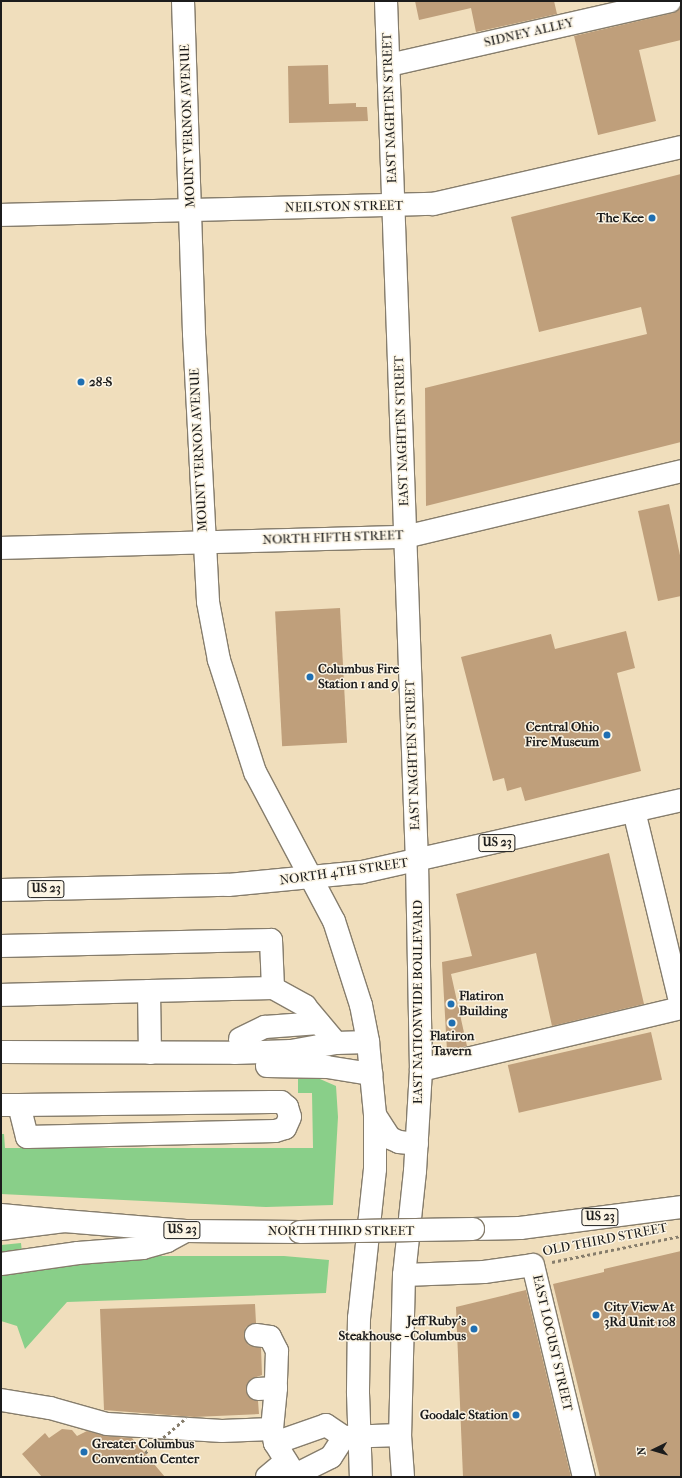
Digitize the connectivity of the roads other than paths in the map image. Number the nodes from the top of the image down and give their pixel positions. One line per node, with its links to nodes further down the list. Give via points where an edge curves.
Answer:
1 (183, 1): 7 (main road, MOUNT VERNON AVENUE)
2 (386, 1): 4 (main road, EAST NAGHTEN STREET)
3 (670, 1): 4 (main road, SIDNEY ALLEY)
4 (389, 65): 6 (main road, EAST NAGHTEN STREET)
5 (681, 147): 6 (main road, NEILSTON STREET, via 469,198 432,204)
6 (393, 206): 7 (main road, NEILSTON STREET); 10 (main road, EAST NAGHTEN STREET)
7 (191, 210): 8 (main road, NEILSTON STREET); 11 (main road, MOUNT VERNON AVENUE)
8 (1, 215)
9 (681, 471): 10 (main road, NORTH FIFTH STREET)
10 (405, 537): 11 (main road, NORTH FIFTH STREET); 15 (main road, EAST NAGHTEN STREET)
11 (203, 542): 12 (main road, NORTH FIFTH STREET); 16 (main road, MOUNT VERNON AVENUE, via 208,602 219,660 235,716 255,772)
12 (1, 548)
13 (681, 800): 14 (main road, NORTH 4TH STREET / US 23)
14 (634, 811): 15 (main road, NORTH 4TH STREET / US 23); 22 (main road)
15 (417, 862): 16 (main road, NORTH 4TH STREET / US 23); 28 (main road, EAST NATIONWIDE BOULEVARD)
16 (311, 878): 17 (main road, NORTH 4TH STREET / US 23, via 228,885); 24 (main road, via 334,921 351,970)
17 (1, 890)
18 (1, 946): 20 (main road, via 271,940)
19 (149, 991): 20 (main road); 21 (main road); 25 (main road)
20 (281, 993): 23 (main road, via 305,1006)
21 (1, 995)
22 (681, 1007): 28 (main road)
23 (328, 1033): 24 (main road); 26 (main road, via 291,1051); 26 (main road, via 270,1026)
24 (368, 1042): 29 (main road)
25 (150, 1045): 26 (main road); 27 (main road)
26 (242, 1046): 29 (main road, via 266,1066 327,1066)
27 (1, 1052)
28 (422, 1070): 32 (main road, EAST NATIONWIDE BOULEVARD)
29 (371, 1074): 31 (main road)
30 (10, 1105): 30 (main road, via 281,1102 287,1107 290,1117 285,1128 275,1131 27,1137)
31 (375, 1115): 32 (main road, via 390,1138); 44 (main road, via 375,1169)
32 (417, 1144): 39 (main road, EAST NATIONWIDE BOULEVARD)
33 (681, 1207): 37 (main road, NORTH THIRD STREET / US 23, bridge, via 520,1228 300,1232)
34 (1, 1215): 35 (main road)
35 (64, 1221): 36 (main road, NORTH THIRD STREET / US 23); 37 (main road, NORTH THIRD STREET / US 23)
36 (1, 1229)
37 (186, 1231): 38 (main road, via 167,1241 144,1248)
38 (1, 1264)
39 (404, 1276): 42 (main road, EAST NATIONWIDE BOULEVARD); 49 (main road, EAST LOCUST STREET, via 484,1272 534,1265)
40 (256, 1335): 43 (main road, via 270,1337 277,1351 267,1388)
41 (1, 1400): 43 (main road, via 50,1408 107,1424)
42 (400, 1435): 44 (main road); 48 (main road, EAST NATIONWIDE BOULEVARD)
43 (274, 1436): 44 (main road, via 326,1425); 45 (main road)
44 (351, 1437): 45 (main road, via 330,1457); 47 (main road)
45 (292, 1471): 46 (main road)
46 (267, 1477)
47 (361, 1477)
48 (403, 1477)
49 (584, 1477)

